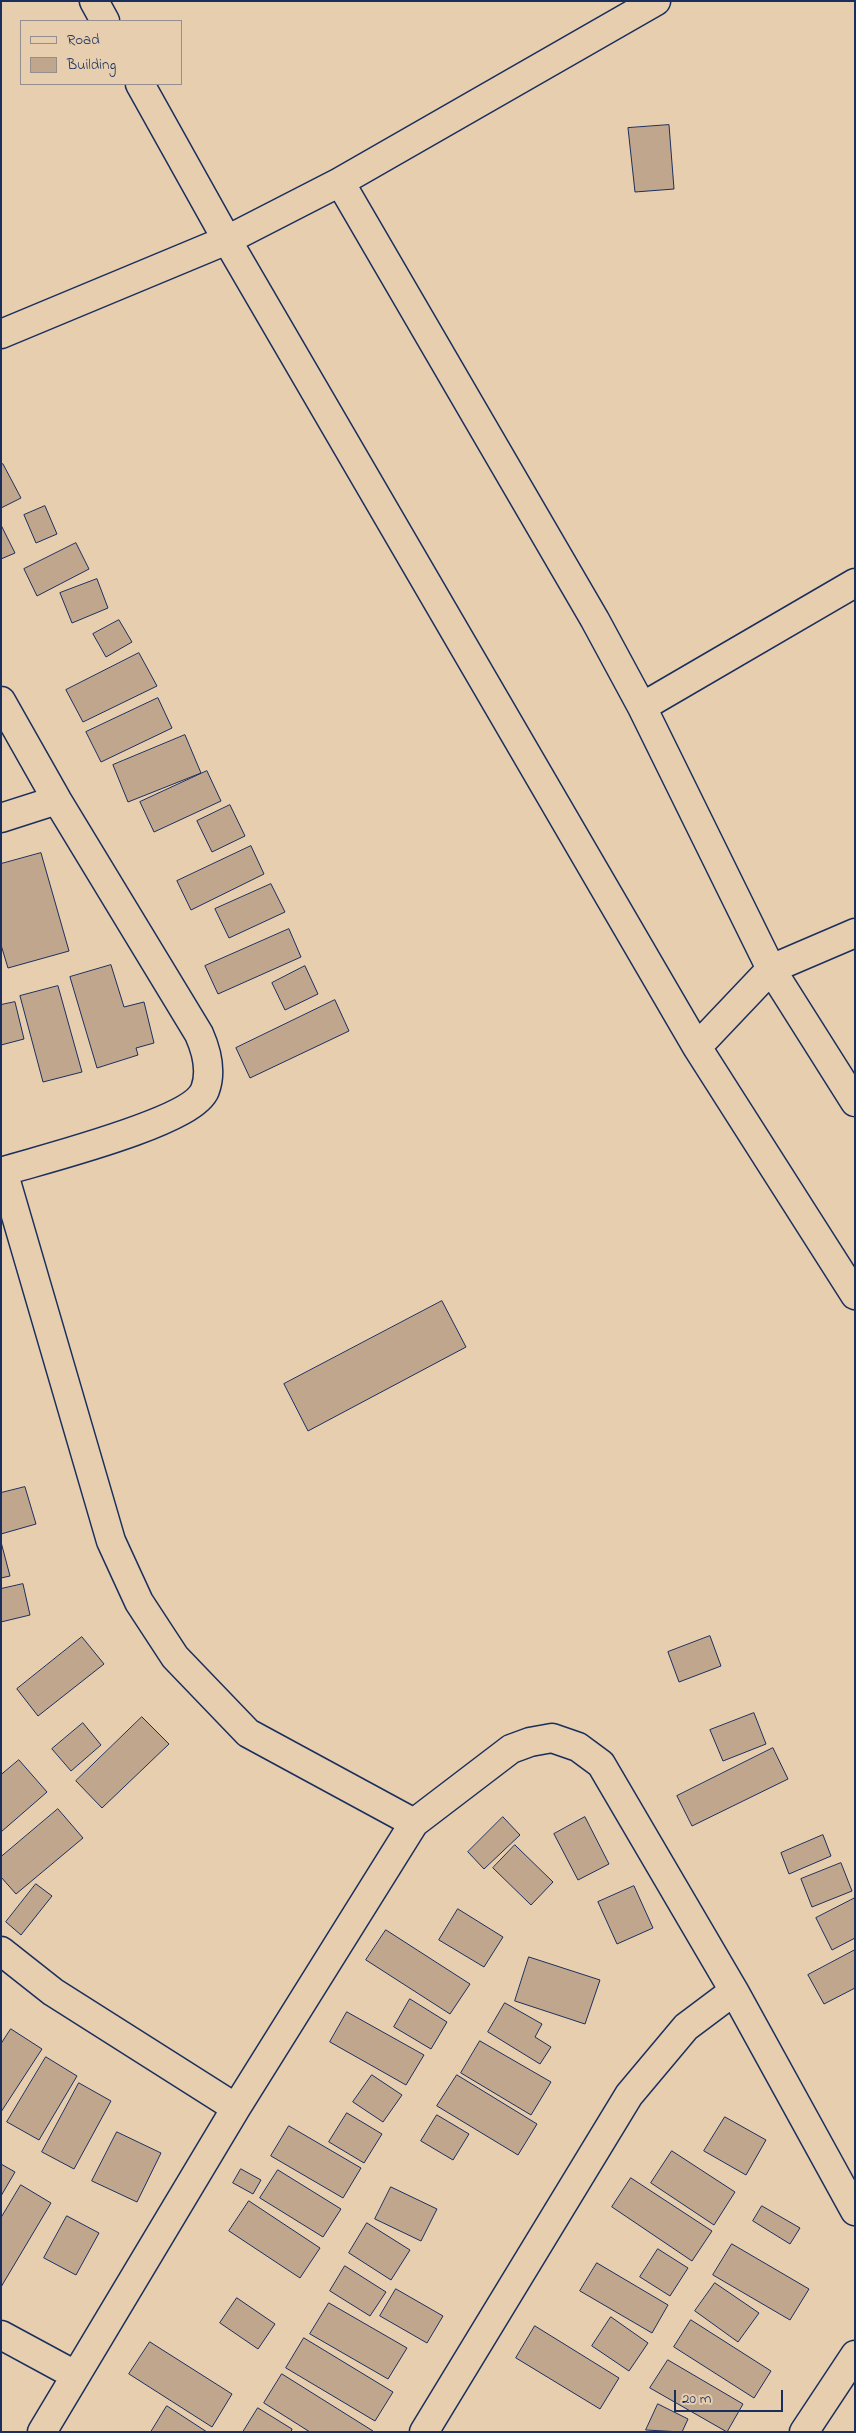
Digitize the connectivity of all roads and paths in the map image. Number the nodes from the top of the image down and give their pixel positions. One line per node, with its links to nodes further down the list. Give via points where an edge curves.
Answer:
1 (94, 1): 3 (street)
2 (656, 1): 5 (street)
3 (104, 20)
4 (141, 85): 6 (street)
5 (340, 182): 6 (street); 10 (street, via 595,620)
6 (227, 240): 7 (street); 15 (street)
7 (1, 334)
8 (855, 583): 10 (street)
9 (1, 701): 11 (street)
10 (642, 707): 14 (street)
11 (57, 800): 12 (street); 17 (street, via 199,1034 209,1069 204,1091 188,1108 157,1124)
12 (1, 818)
13 (855, 933): 14 (street)
14 (771, 969): 15 (street); 16 (street)
15 (697, 1047): 18 (street)
16 (855, 1102)
17 (2, 1172): 19 (street, via 111,1541 139,1602 175,1657 248,1733)
18 (855, 1295)
19 (414, 1823): 21 (street, via 511,1749 552,1738 578,1747 601,1764); 22 (street)
20 (1, 1951): 22 (street, via 53,1992)
21 (734, 1992): 23 (street); 28 (street, via 686,2028 629,2095)
22 (236, 2108): 26 (street)
23 (855, 2211)
24 (1, 2335): 26 (street)
25 (855, 2355): 29 (street)
26 (75, 2375): 27 (street)
27 (42, 2432)
28 (424, 2432)
29 (804, 2432)

